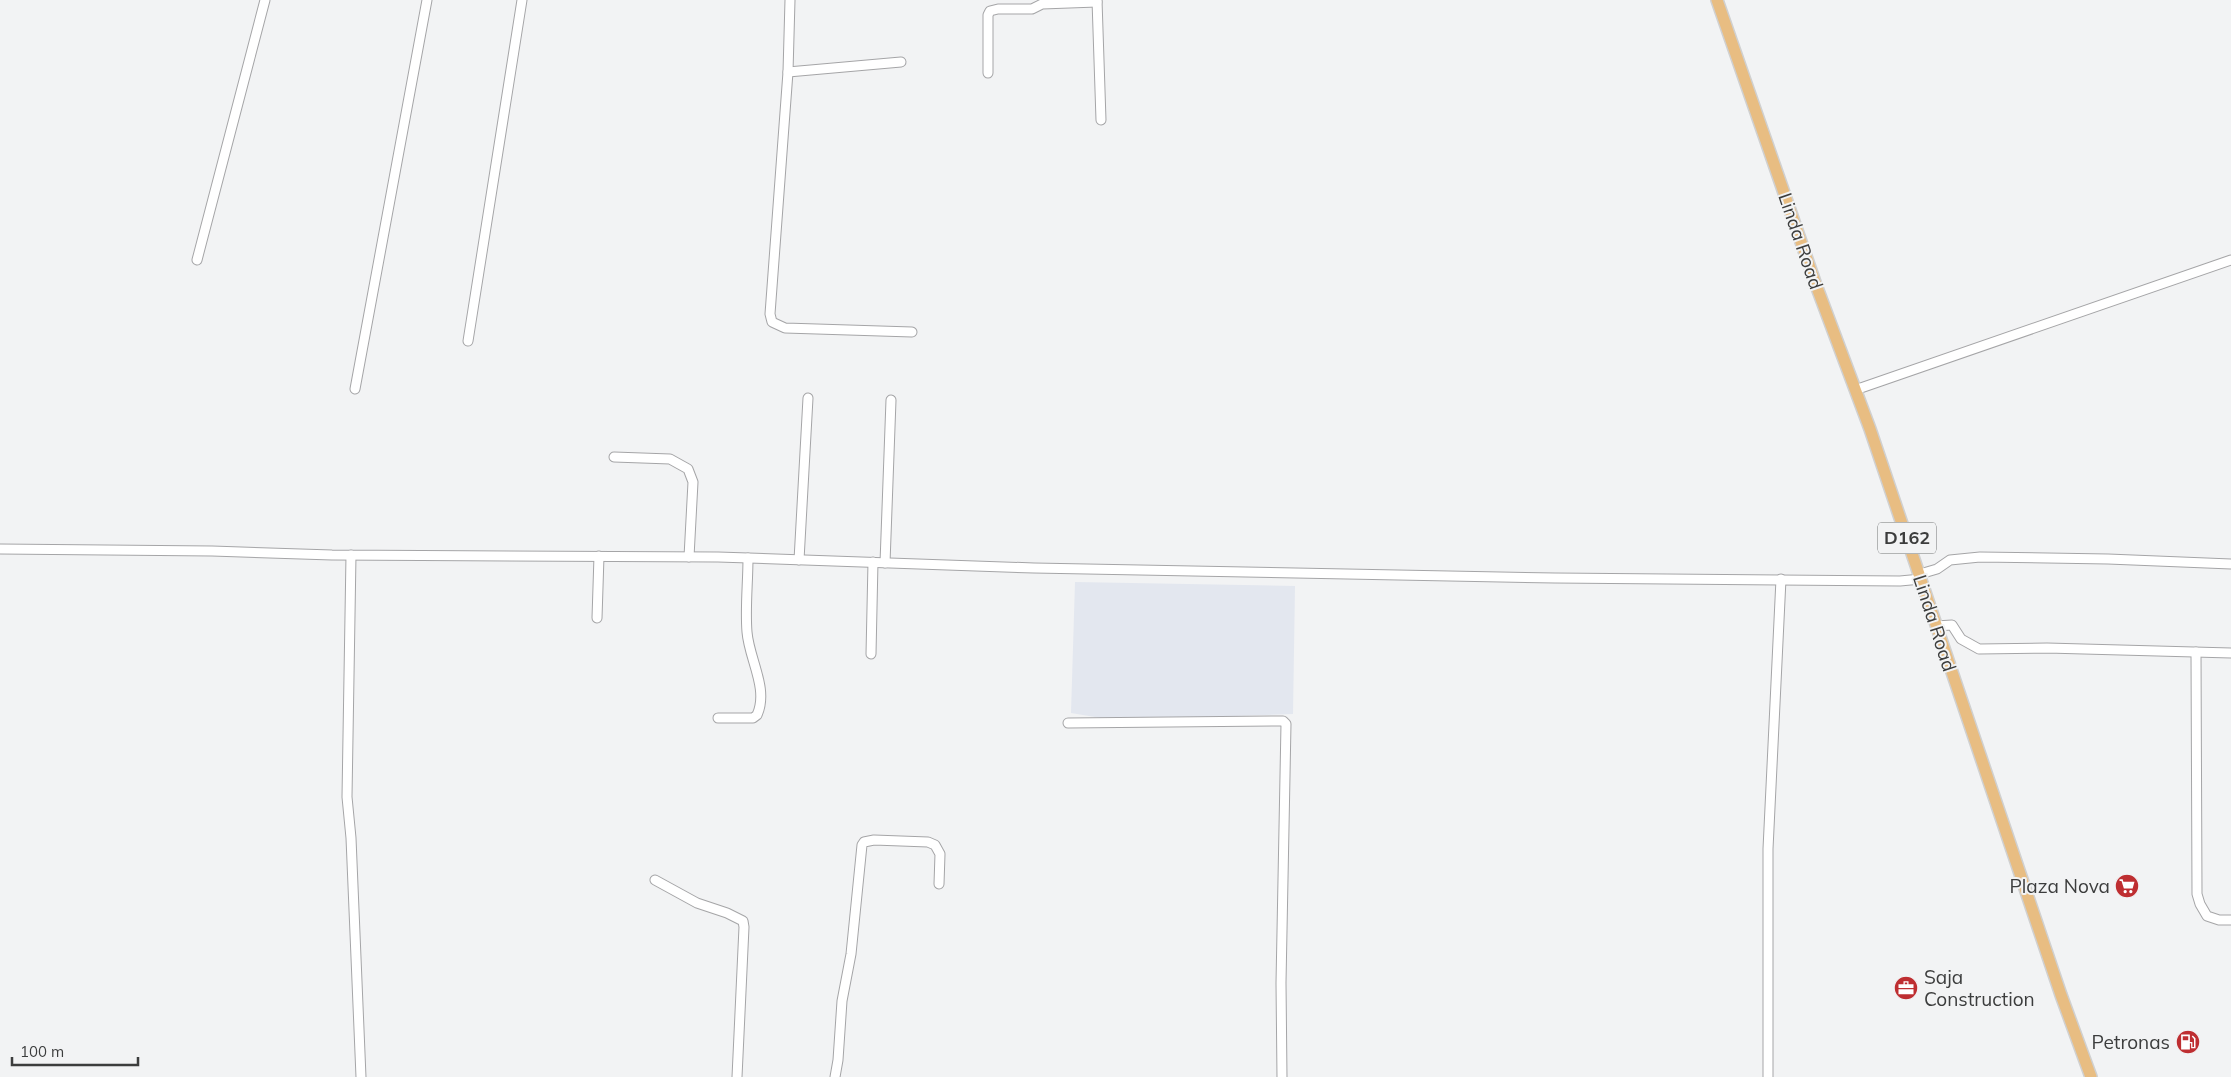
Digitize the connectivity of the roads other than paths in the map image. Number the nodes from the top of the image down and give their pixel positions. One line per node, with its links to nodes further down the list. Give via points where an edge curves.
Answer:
1 (265, 0): 11 (street)
2 (427, 0): 15 (street)
3 (522, 0): 14 (street)
4 (790, 0): 8 (street)
5 (1717, 0): 16 (main road, Linda Road / D162)
6 (1097, 1): 9 (street, via 990,11); 10 (street)
7 (901, 62): 8 (street)
8 (788, 72): 13 (street, via 770,314 772,322 785,328)
9 (988, 73)
10 (1101, 120)
11 (197, 260)
12 (2231, 260): 16 (street)
13 (912, 332)
14 (468, 341)
15 (355, 389)
16 (1855, 390): 29 (main road, Linda Road / D162)
17 (808, 398): 25 (street)
18 (891, 400): 27 (street)
19 (614, 457): 23 (street, via 670,459 688,469 693,482)
20 (0, 548): 21 (street)
21 (351, 555): 22 (street); 41 (street, via 347,797)
22 (599, 556): 23 (street); 31 (street)
23 (688, 557): 24 (street)
24 (748, 558): 25 (street); 36 (street, via 747,634 756,664 761,703 753,718)
25 (799, 560): 26 (street)
26 (873, 562): 27 (street); 35 (street)
27 (886, 562): 30 (street, via 1507,577)
28 (2231, 564): 29 (street, via 1980,557 1950,560)
29 (1920, 576): 30 (street, via 1900,581); 32 (main road, Linda Road / D162)
30 (1781, 579): 45 (street, via 1768,849)
31 (597, 618)
32 (1936, 626): 33 (street, via 1952,625 1961,639 1979,649); 46 (main road, Linda Road / D162)
33 (2196, 652): 34 (street); 40 (street, via 2197,894 2207,916)
34 (2231, 653)
35 (871, 654)
36 (718, 718)
37 (1068, 723): 44 (street, via 1283,721 1286,724)
38 (655, 880): 42 (street, via 697,903 743,921)
39 (939, 884): 43 (street, via 940,854 935,845 874,840 862,845 852,954 842,1001)
40 (2231, 920)
41 (361, 1077)
42 (737, 1077)
43 (835, 1077)
44 (1282, 1077)
45 (1768, 1077)
46 (2091, 1077)

